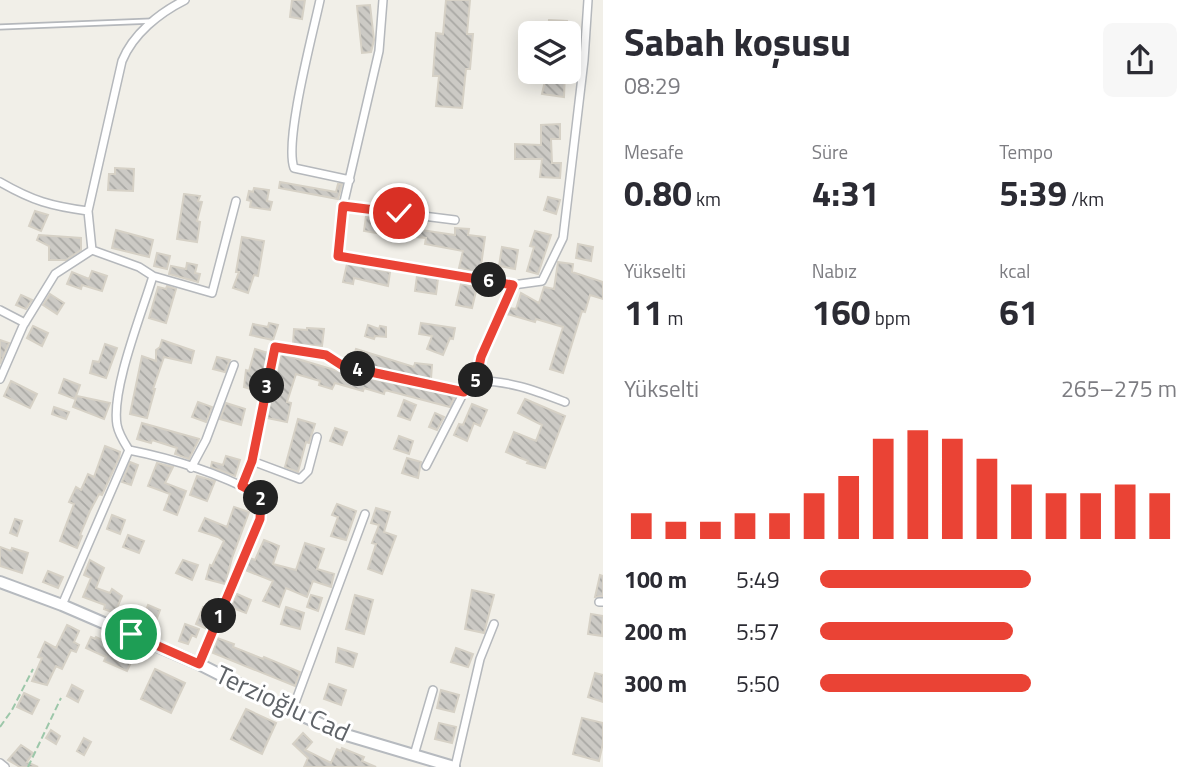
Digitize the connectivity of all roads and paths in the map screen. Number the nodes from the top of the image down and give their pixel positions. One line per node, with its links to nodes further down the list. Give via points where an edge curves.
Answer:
1 (185, 0): 5 (street)
2 (320, 0): 7 (street, via 295,122 292,161 294,168)
3 (383, 0): 7 (street, via 379,51)
4 (588, 0): 15 (street, via 563,238 542,281)
5 (154, 21): 6 (lane); 11 (street, via 130,42 122,61)
6 (0, 27)
7 (349, 180): 10 (street)
8 (0, 182): 11 (street, via 52,206)
9 (236, 201): 14 (street, via 212,293)
10 (343, 206): 12 (street); 15 (street, via 338,256)
11 (88, 211): 13 (street)
12 (455, 220)
13 (92, 250): 14 (street); 17 (street, via 55,274)
14 (153, 276): 24 (street, via 118,389 117,423)
15 (513, 285): 20 (street, via 481,357)
16 (0, 310): 17 (street)
17 (25, 323): 19 (street)
18 (234, 365): 27 (street)
19 (0, 379)
20 (476, 381): 21 (street); 22 (street, via 497,380)
21 (464, 392): 25 (street, via 343,366 326,355 275,347); 26 (street)
22 (565, 402)
23 (317, 437): 25 (street, via 308,471 300,479)
24 (129, 450): 27 (street); 31 (street)
25 (252, 461): 28 (street)
26 (426, 466)
27 (191, 468): 28 (street)
28 (242, 486): 33 (street, via 261,496 260,519)
29 (365, 514): 37 (street)
30 (0, 582): 31 (street, Terzioğlu Cad)
31 (62, 604): 33 (street, Terzioğlu Cad)
32 (494, 624): 43 (street)
33 (199, 664): 37 (street, Terzioğlu Cad)
34 (33, 669): 38 (path)
35 (433, 690): 39 (street)
36 (61, 698): 42 (path)
37 (292, 711): 39 (street, Terzioğlu Cad, via 343,734)
38 (0, 727)
39 (414, 755): 43 (street, Terzioğlu Cad)
40 (0, 763): 41 (street)
41 (5, 767)
42 (28, 767)
43 (454, 767)

